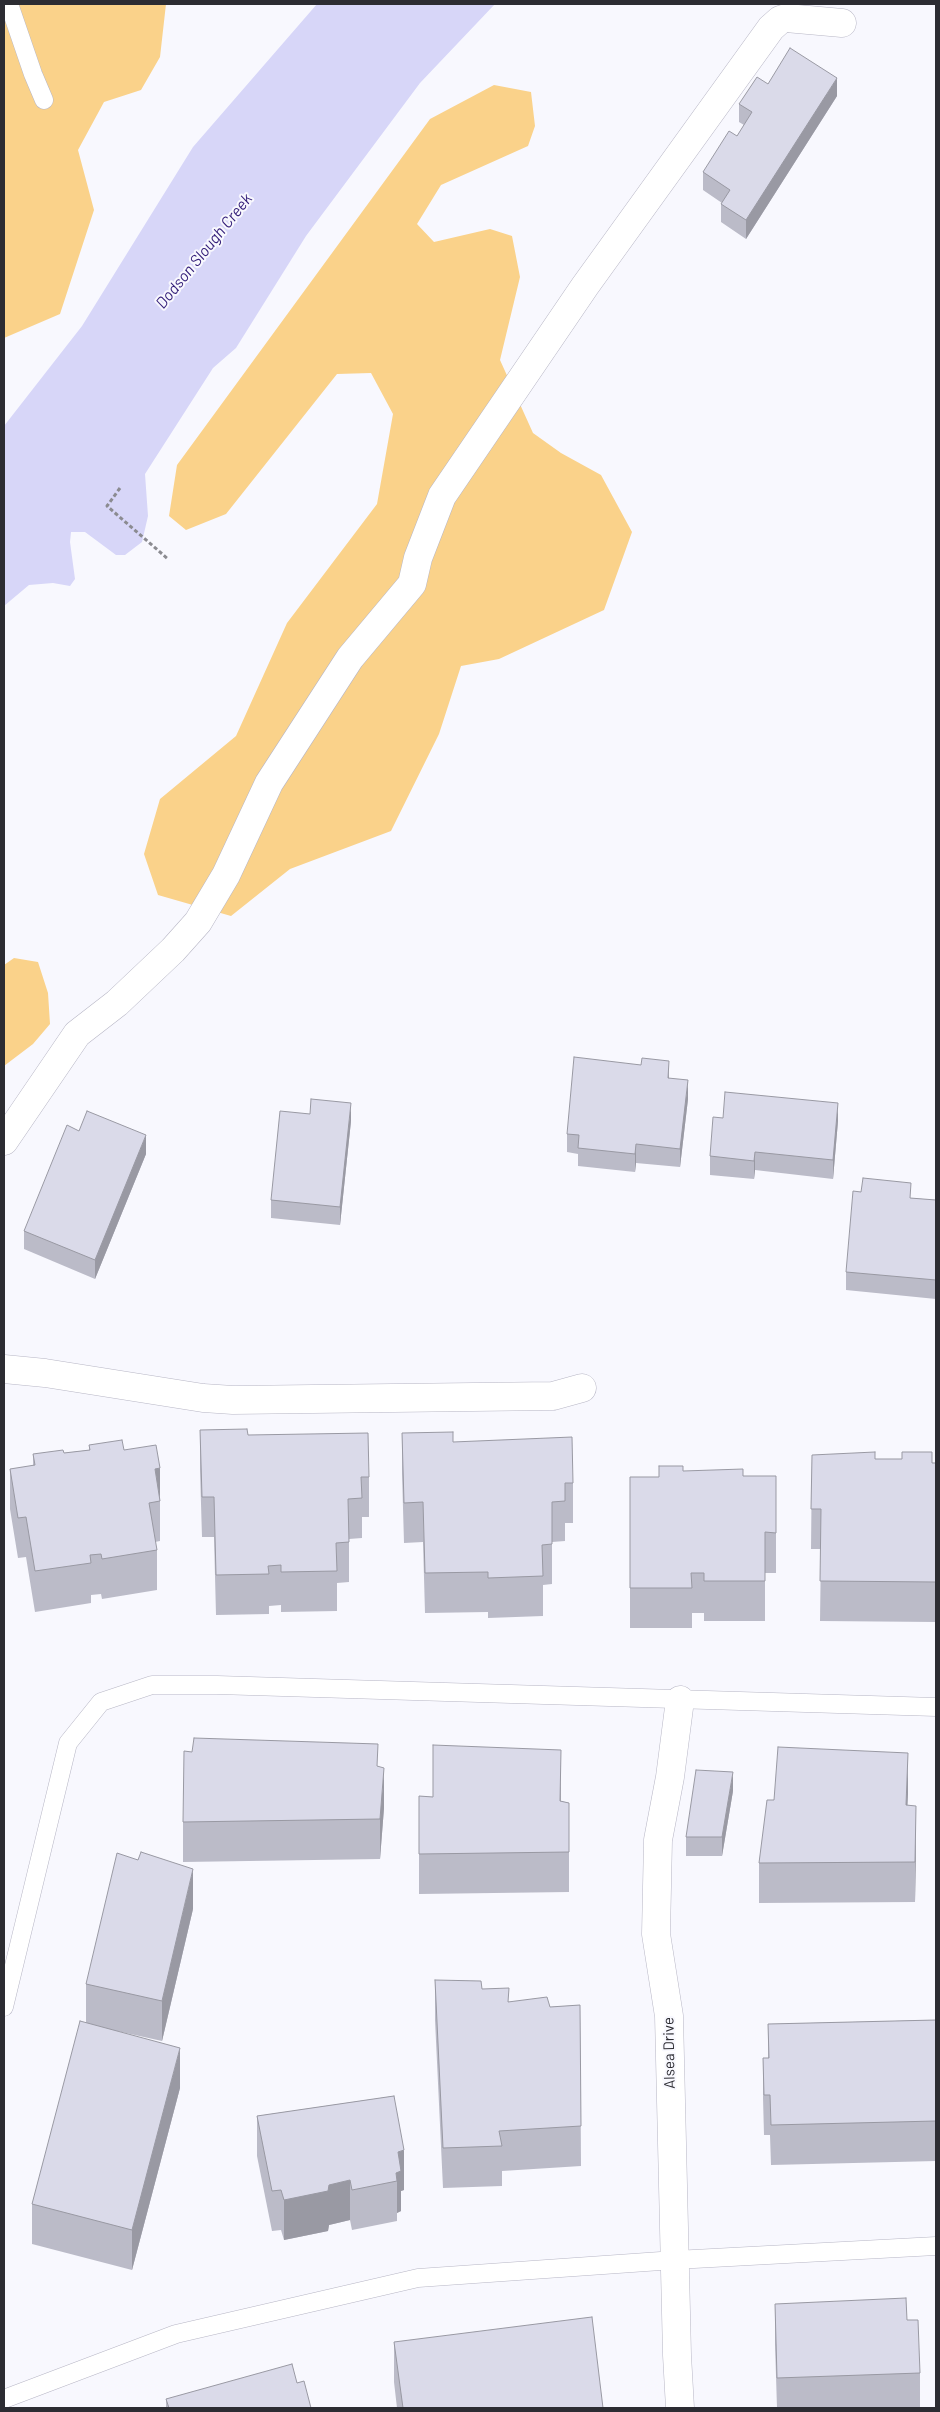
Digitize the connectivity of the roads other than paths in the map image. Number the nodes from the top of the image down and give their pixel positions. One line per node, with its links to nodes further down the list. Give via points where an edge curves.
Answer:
1 (9, 4): 3 (lane)
2 (842, 23): 4 (street, via 786,18 771,28 585,286 442,496 418,558 412,584 350,658 306,724 269,783 226,875 198,922 117,1003 77,1034)
3 (44, 100)
4 (4, 1141)
5 (4, 1369): 6 (street, via 233,1400 553,1396)
6 (582, 1388)
7 (680, 1700): 8 (lane); 9 (lane, via 152,1685 101,1702 68,1743); 11 (street, Alsea Drive, via 658,1840 656,1934 669,2016)
8 (936, 1707)
9 (4, 2007)
10 (936, 2246): 11 (lane)
11 (675, 2260): 12 (lane, via 418,2278 176,2334); 13 (street, Alsea Drive)
12 (4, 2399)
13 (680, 2408)

